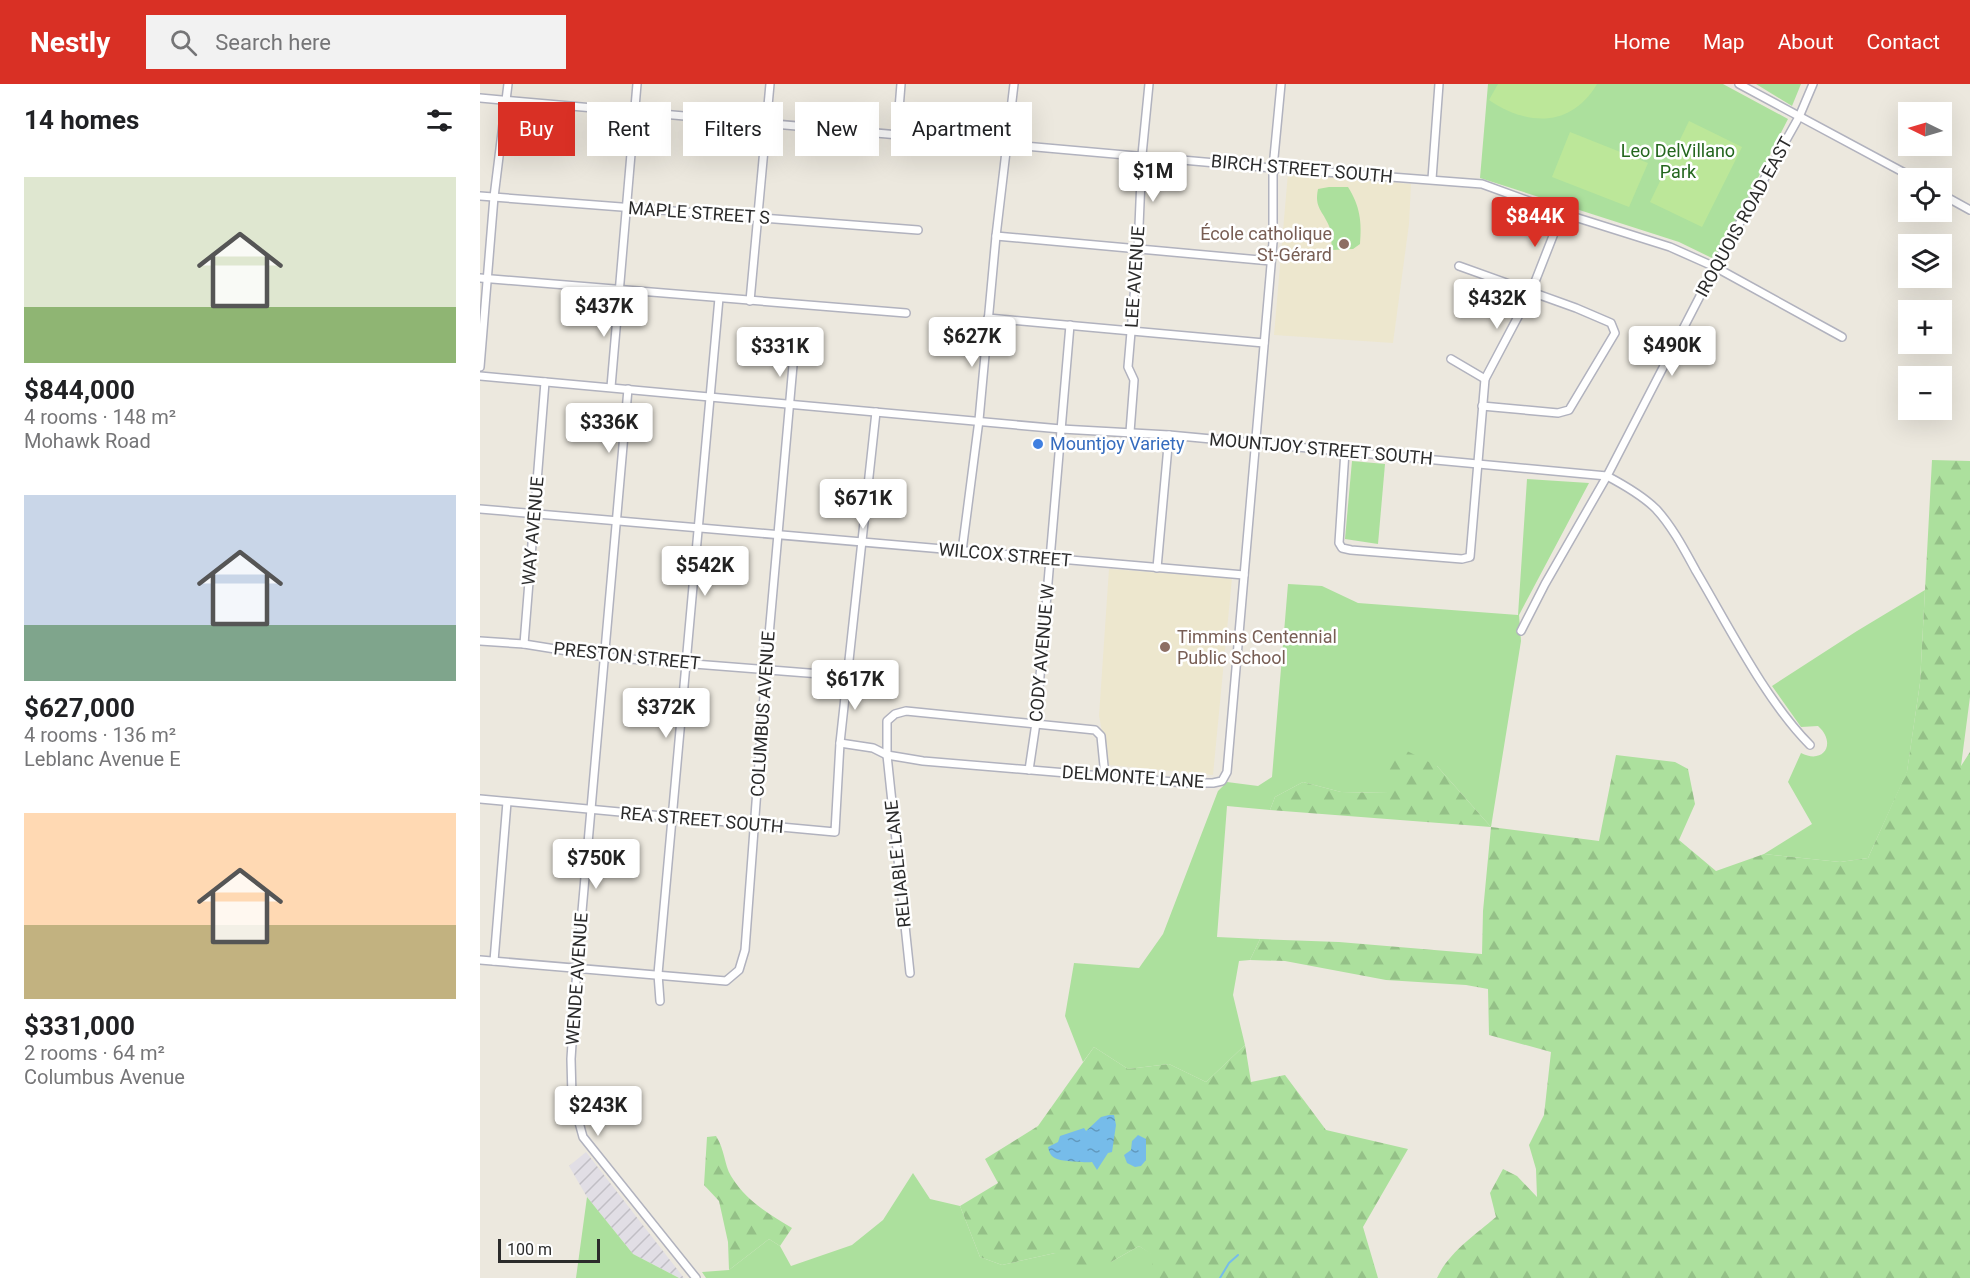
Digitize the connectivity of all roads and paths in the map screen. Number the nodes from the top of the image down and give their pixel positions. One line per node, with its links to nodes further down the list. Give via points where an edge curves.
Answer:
1 (508, 84): 12 (street)
2 (638, 84): 13 (street)
3 (771, 84): 14 (street)
4 (901, 84): 15 (street)
5 (1014, 84): 16 (street)
6 (1149, 84): 22 (street, LEE AVENUE)
7 (1281, 84): 26 (street)
8 (1439, 84): 28 (street)
9 (1739, 84): 18 (street)
10 (1813, 84): 18 (street, IROQUOIS ROAD EAST)
11 (480, 98): 12 (street, BIRCH STREET SOUTH)
12 (506, 100): 17 (street, BIRCH STREET SOUTH); 30 (street)
13 (636, 102)
14 (770, 102)
15 (900, 102)
16 (1012, 102)
17 (587, 108)
18 (1799, 117): 27 (street); 41 (street, IROQUOIS ROAD EAST)
19 (783, 124): 20 (street, BIRCH STREET SOUTH)
20 (891, 133)
21 (1032, 146): 22 (street, BIRCH STREET SOUTH)
22 (1142, 155): 26 (street, BIRCH STREET SOUTH); 38 (street, LEE AVENUE)
23 (631, 156): 32 (street)
24 (765, 156): 35 (street)
25 (1005, 156): 37 (street)
26 (1273, 168): 28 (street, BIRCH STREET SOUTH); 39 (street)
27 (1898, 170)
28 (1432, 179): 34 (street, BIRCH STREET SOUTH, via 1482,184)
29 (480, 196): 30 (street, MAPLE STREET S)
30 (494, 197): 32 (street, MAPLE STREET S); 42 (street)
31 (1952, 200): 33 (street)
32 (627, 208): 35 (street, MAPLE STREET S); 43 (street)
33 (1970, 210)
34 (1562, 213): 41 (street, BIRCH STREET SOUTH, via 1670,247); 44 (street)
35 (758, 218): 36 (street, MAPLE STREET S); 46 (street)
36 (918, 230)
37 (996, 236): 38 (street); 48 (street)
38 (1138, 250): 39 (street); 50 (street, LEE AVENUE)
39 (1272, 261): 52 (street)
40 (1459, 266): 44 (street)
41 (1716, 267): 51 (street, BIRCH STREET SOUTH); 72 (street, IROQUOIS ROAD EAST)
42 (484, 278): 43 (street); 55 (street)
43 (620, 290): 45 (street); 59 (street)
44 (1531, 292): 57 (street); 63 (street, via 1611,323 1614,333 1569,410 1558,413)
45 (718, 298): 46 (street); 61 (street)
46 (750, 300): 47 (street)
47 (906, 314)
48 (988, 318): 49 (street); 65 (street)
49 (1070, 325): 50 (street); 66 (street, CODY AVENUE W)
50 (1131, 331): 52 (street); 67 (street, LEE AVENUE, via 1128,367 1134,380)
51 (1842, 337)
52 (1264, 343): 69 (street)
53 (795, 354): 62 (street, COLUMBUS AVENUE)
54 (1451, 359): 57 (street)
55 (480, 368)
56 (480, 376): 58 (street, MOUNTJOY STREET SOUTH)
57 (1485, 379): 63 (street)
58 (545, 382): 59 (street, MOUNTJOY STREET SOUTH); 74 (street, WAY AVENUE)
59 (611, 387): 60 (street, MOUNTJOY STREET SOUTH)
60 (628, 389): 61 (street, MOUNTJOY STREET SOUTH); 75 (street, WENDE AVENUE)
61 (710, 396): 62 (street, MOUNTJOY STREET SOUTH); 76 (street)
62 (790, 403): 64 (street, MOUNTJOY STREET SOUTH); 77 (street, COLUMBUS AVENUE)
63 (1482, 406): 71 (street)
64 (876, 412): 65 (street, MOUNTJOY STREET SOUTH); 78 (street)
65 (980, 420): 66 (street, MOUNTJOY STREET SOUTH); 79 (street)
66 (1061, 429): 67 (street, MOUNTJOY STREET SOUTH); 80 (street, CODY AVENUE W)
67 (1130, 432): 68 (street, MOUNTJOY STREET SOUTH)
68 (1169, 435): 69 (street, MOUNTJOY STREET SOUTH); 81 (street)
69 (1255, 443): 70 (street, MOUNTJOY STREET SOUTH); 82 (street)
70 (1345, 451): 71 (street, MOUNTJOY STREET SOUTH); 71 (street, via 1339,543 1351,550 1470,557)
71 (1477, 463): 72 (street, MOUNTJOY STREET SOUTH)
72 (1607, 476): 83 (street, IROQUOIS ROAD EAST); 92 (street, MOUNTJOY STREET SOUTH, via 1657,510 1768,691)
73 (480, 509): 74 (street, WILCOX STREET)
74 (535, 514): 75 (street, WILCOX STREET); 85 (street, WAY AVENUE)
75 (615, 521): 76 (street, WILCOX STREET); 86 (street, WENDE AVENUE)
76 (699, 528): 77 (street, WILCOX STREET); 87 (street)
77 (778, 535): 78 (street, WILCOX STREET); 88 (street, COLUMBUS AVENUE)
78 (863, 542): 79 (street, WILCOX STREET); 89 (street)
79 (962, 551): 80 (street, WILCOX STREET)
80 (1051, 558): 81 (street, WILCOX STREET); 90 (street, CODY AVENUE W)
81 (1157, 568): 82 (street, WILCOX STREET)
82 (1244, 575): 95 (street, DELMONTE LANE, via 1227,772 1222,781 1185,783)
83 (1521, 631)
84 (480, 641): 85 (street, PRESTON STREET)
85 (524, 644): 86 (street, PRESTON STREET)
86 (605, 657): 87 (street, PRESTON STREET); 98 (street, WENDE AVENUE)
87 (686, 663): 88 (street, PRESTON STREET); 99 (street)
88 (766, 669): 89 (street, PRESTON STREET); 100 (street, COLUMBUS AVENUE)
89 (846, 675): 91 (street)
90 (1036, 723): 93 (street, RELIABLE LANE, via 906,711 887,721); 94 (street, CODY AVENUE W); 95 (street, via 1095,730 1101,736)
91 (840, 743): 93 (street, DELMONTE LANE, via 873,748); 100 (street, REA STREET SOUTH, via 835,832)
92 (1810, 745)
93 (887, 755): 94 (street, DELMONTE LANE); 105 (street, RELIABLE LANE)
94 (1029, 770): 95 (street, DELMONTE LANE)
95 (1105, 776)
96 (480, 799): 97 (street, REA STREET SOUTH)
97 (507, 801): 98 (street, REA STREET SOUTH); 102 (street)
98 (590, 810): 99 (street, REA STREET SOUTH); 103 (street, WENDE AVENUE)
99 (671, 818): 100 (street, REA STREET SOUTH); 104 (street)
100 (754, 824): 104 (street, COLUMBUS AVENUE, via 745,950 739,970 726,981)
101 (480, 960): 102 (street, COLUMBUS AVENUE)
102 (494, 961): 103 (street, COLUMBUS AVENUE)
103 (577, 968): 104 (street, COLUMBUS AVENUE); 107 (street, WENDE AVENUE, via 572,1097 583,1137)
104 (658, 974): 106 (street)
105 (910, 974)
106 (660, 1002)
107 (696, 1278)

